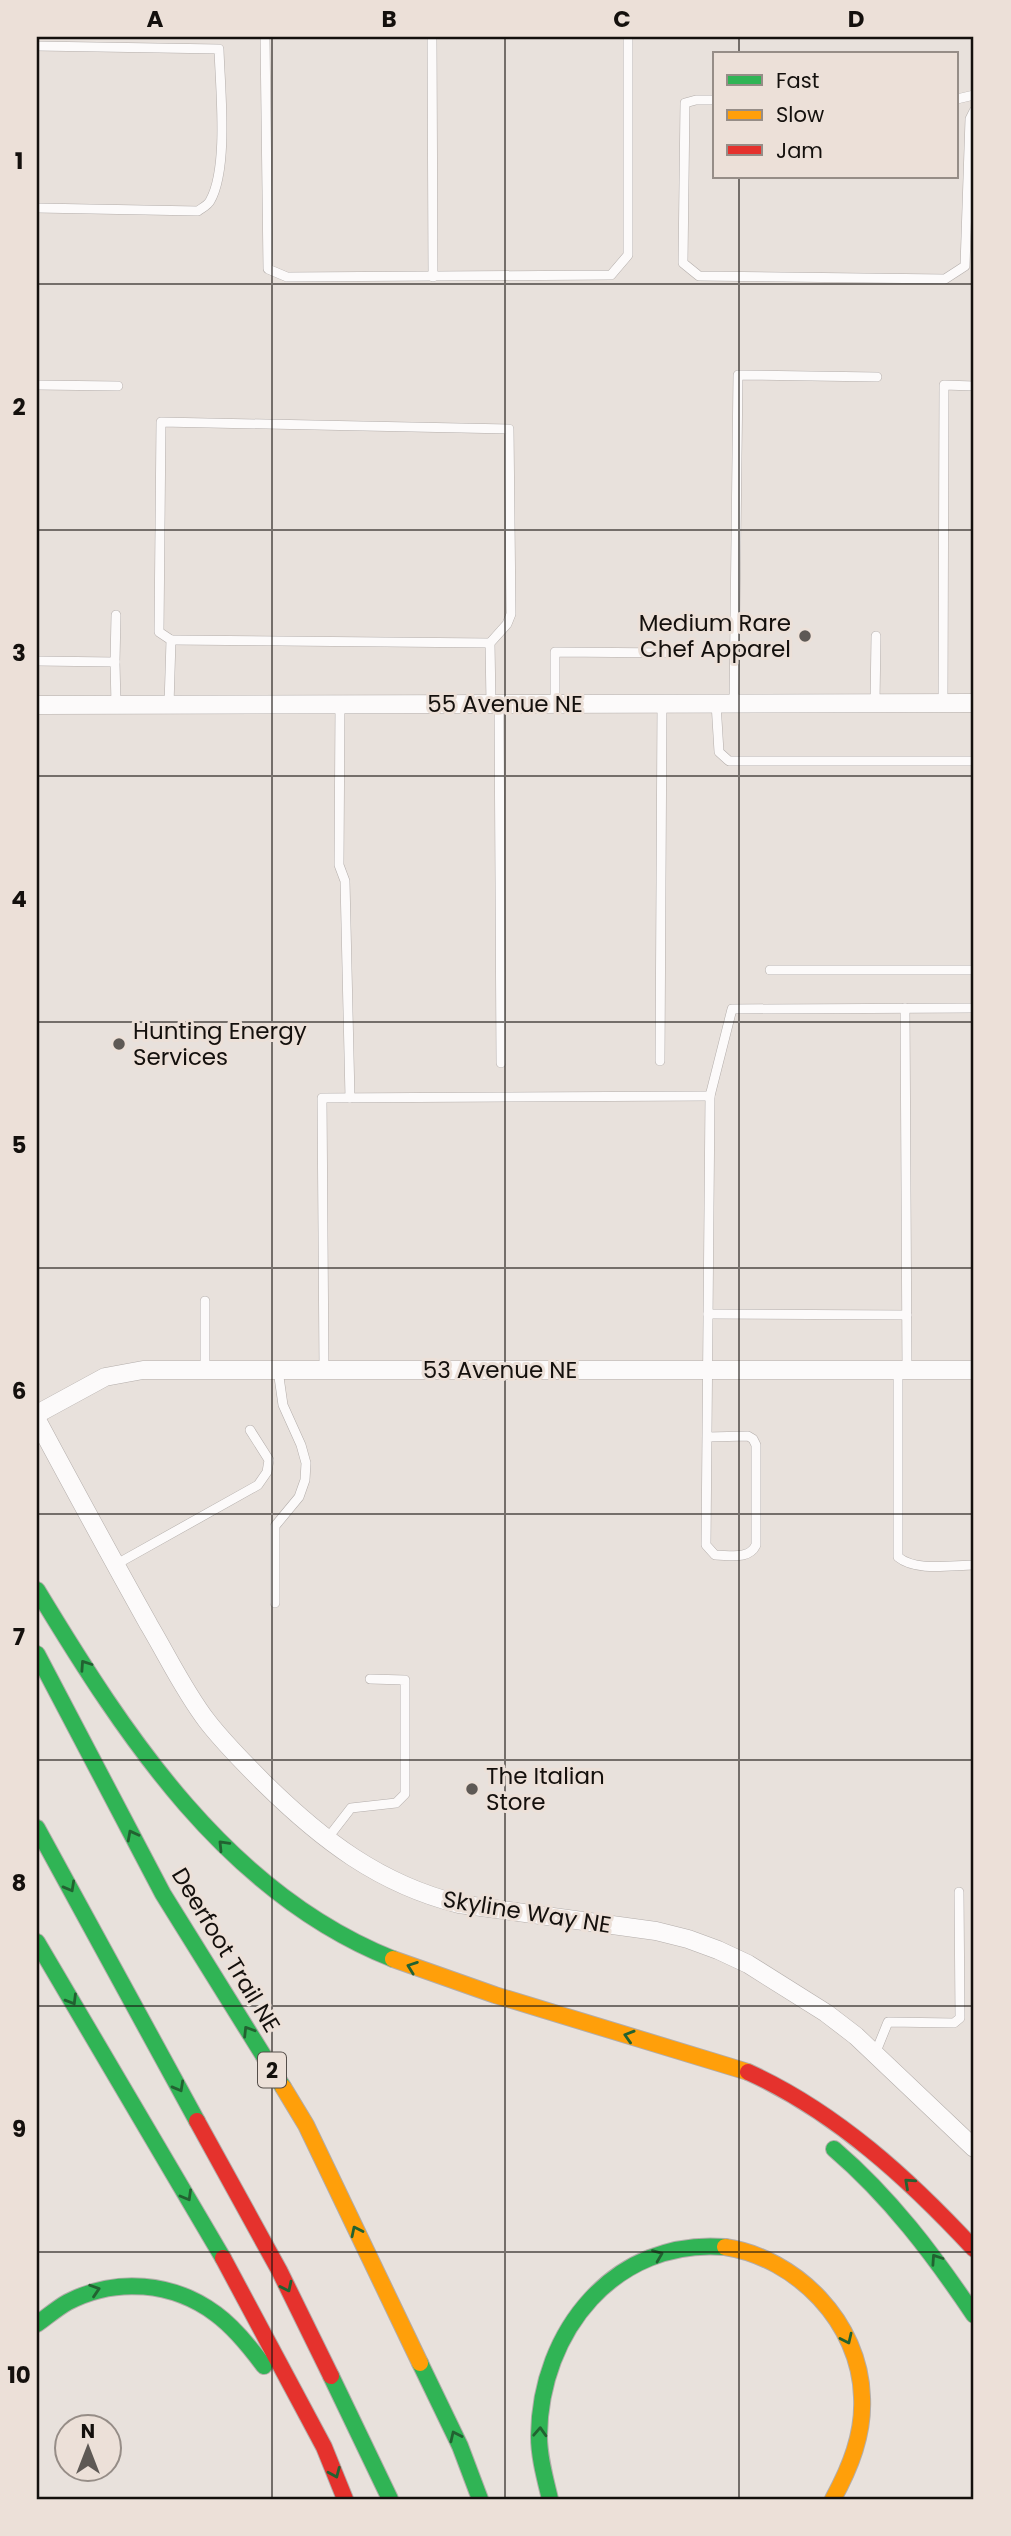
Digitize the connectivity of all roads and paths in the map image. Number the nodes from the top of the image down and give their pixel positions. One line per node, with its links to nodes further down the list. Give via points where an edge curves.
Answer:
1 (265, 37): 8 (lane, via 268,269 288,277)
2 (432, 37): 8 (lane)
3 (628, 37): 8 (lane, via 628,256 611,275)
4 (37, 46): 7 (lane, via 219,49 221,144 209,202 198,211)
5 (713, 100): 6 (lane, via 685,103 683,263 699,276 945,279 965,266 970,119)
6 (974, 111)
7 (37, 208)
8 (433, 277)
9 (877, 377): 26 (lane, via 738,375)
10 (37, 386): 11 (lane)
11 (118, 386)
12 (974, 386): 21 (lane, via 944,385)
13 (116, 615): 19 (lane)
14 (876, 636): 20 (lane)
15 (171, 640): 16 (lane); 16 (lane, via 159,632 161,422 509,429 511,614); 29 (lane)
16 (490, 643): 23 (lane)
17 (674, 653): 24 (lane, via 555,652)
18 (37, 661): 19 (lane)
19 (115, 662): 28 (lane)
20 (875, 703): 21 (street, 55 Avenue NE); 26 (street, 55 Avenue NE)
21 (943, 703): 22 (street, 55 Avenue NE)
22 (974, 703)
23 (495, 704): 24 (street, 55 Avenue NE); 30 (street, 55 Avenue NE); 37 (lane)
24 (555, 704): 25 (street, 55 Avenue NE)
25 (662, 704): 26 (street, 55 Avenue NE); 36 (lane)
26 (725, 704): 31 (lane, via 717,741 719,752 729,761)
27 (37, 705): 28 (street, 55 Avenue NE)
28 (116, 705): 29 (street, 55 Avenue NE)
29 (169, 705): 30 (street, 55 Avenue NE)
30 (340, 705): 39 (lane, via 339,865 345,881)
31 (974, 761)
32 (770, 970): 33 (lane)
33 (974, 970)
34 (905, 1008): 35 (lane); 38 (lane, via 732,1009); 42 (lane)
35 (974, 1008)
36 (660, 1061)
37 (501, 1063)
38 (710, 1096): 39 (lane); 41 (lane)
39 (349, 1098): 43 (lane, via 323,1098)
40 (205, 1301): 44 (lane)
41 (708, 1314): 42 (lane); 46 (lane)
42 (907, 1315): 47 (lane)
43 (324, 1369): 45 (street, 53 Avenue NE); 46 (street, 53 Avenue NE)
44 (205, 1370): 45 (street, 53 Avenue NE); 49 (street, 53 Avenue NE, via 142,1370 105,1377)
45 (278, 1370): 56 (lane, via 283,1405 306,1463 299,1497 275,1527)
46 (708, 1370): 47 (street, 53 Avenue NE); 52 (lane)
47 (903, 1370): 48 (street, 53 Avenue NE); 54 (lane, via 898,1557 917,1565)
48 (974, 1370)
49 (37, 1414)
50 (37, 1420): 53 (street, Skyline Way NE)
51 (250, 1430): 53 (lane, via 269,1460 258,1485)
52 (708, 1437): 52 (lane, via 706,1545 715,1555 748,1555 756,1545 756,1445 748,1436)
53 (115, 1565): 60 (street, Skyline Way NE, via 205,1719 298,1817)
54 (974, 1565)
55 (37, 1590): 64 (highway, one-way to 55, via 495,1996 382,1956 328,1929 279,1896 174,1794)
56 (275, 1603)
57 (37, 1654): 74 (highway, Deerfoot Trail NE / 2, one-way to 57, via 460,2446 306,2125 163,1894)
58 (370, 1679): 60 (lane, via 405,1680 405,1794 396,1803 351,1808)
59 (37, 1828): 73 (highway, one-way to 73, via 279,2270)
60 (327, 1839): 63 (street, Skyline Way NE, via 373,1871 428,1896 656,1931 718,1950 825,2013)
61 (959, 1892): 63 (lane, via 960,2018 954,2023 888,2022)
62 (37, 1942): 71 (highway, one-way to 71, via 220,2253)
63 (875, 2054): 67 (street, Skyline Way NE)
64 (695, 2056): 65 (highway); 68 (highway, one-way to 64, via 939,2211 853,2137 755,2075)
65 (774, 2103)
66 (816, 2135): 69 (highway, one-way to 66, via 926,2244 870,2179)
67 (974, 2148)
68 (974, 2249)
69 (974, 2315)
70 (37, 2324): 71 (highway, one-way to 71, via 67,2302 102,2287 146,2285 186,2296 211,2309 256,2353)
71 (324, 2447): 72 (highway, one-way to 72)
72 (345, 2499)
73 (390, 2499)
74 (480, 2499)
75 (550, 2499): 76 (highway, one-way to 76, via 540,2446 541,2414 554,2351 565,2330 601,2288 624,2271 672,2249 699,2246 728,2248 773,2262 822,2300 843,2330 861,2384 860,2412 856,2446)
76 (833, 2499)

